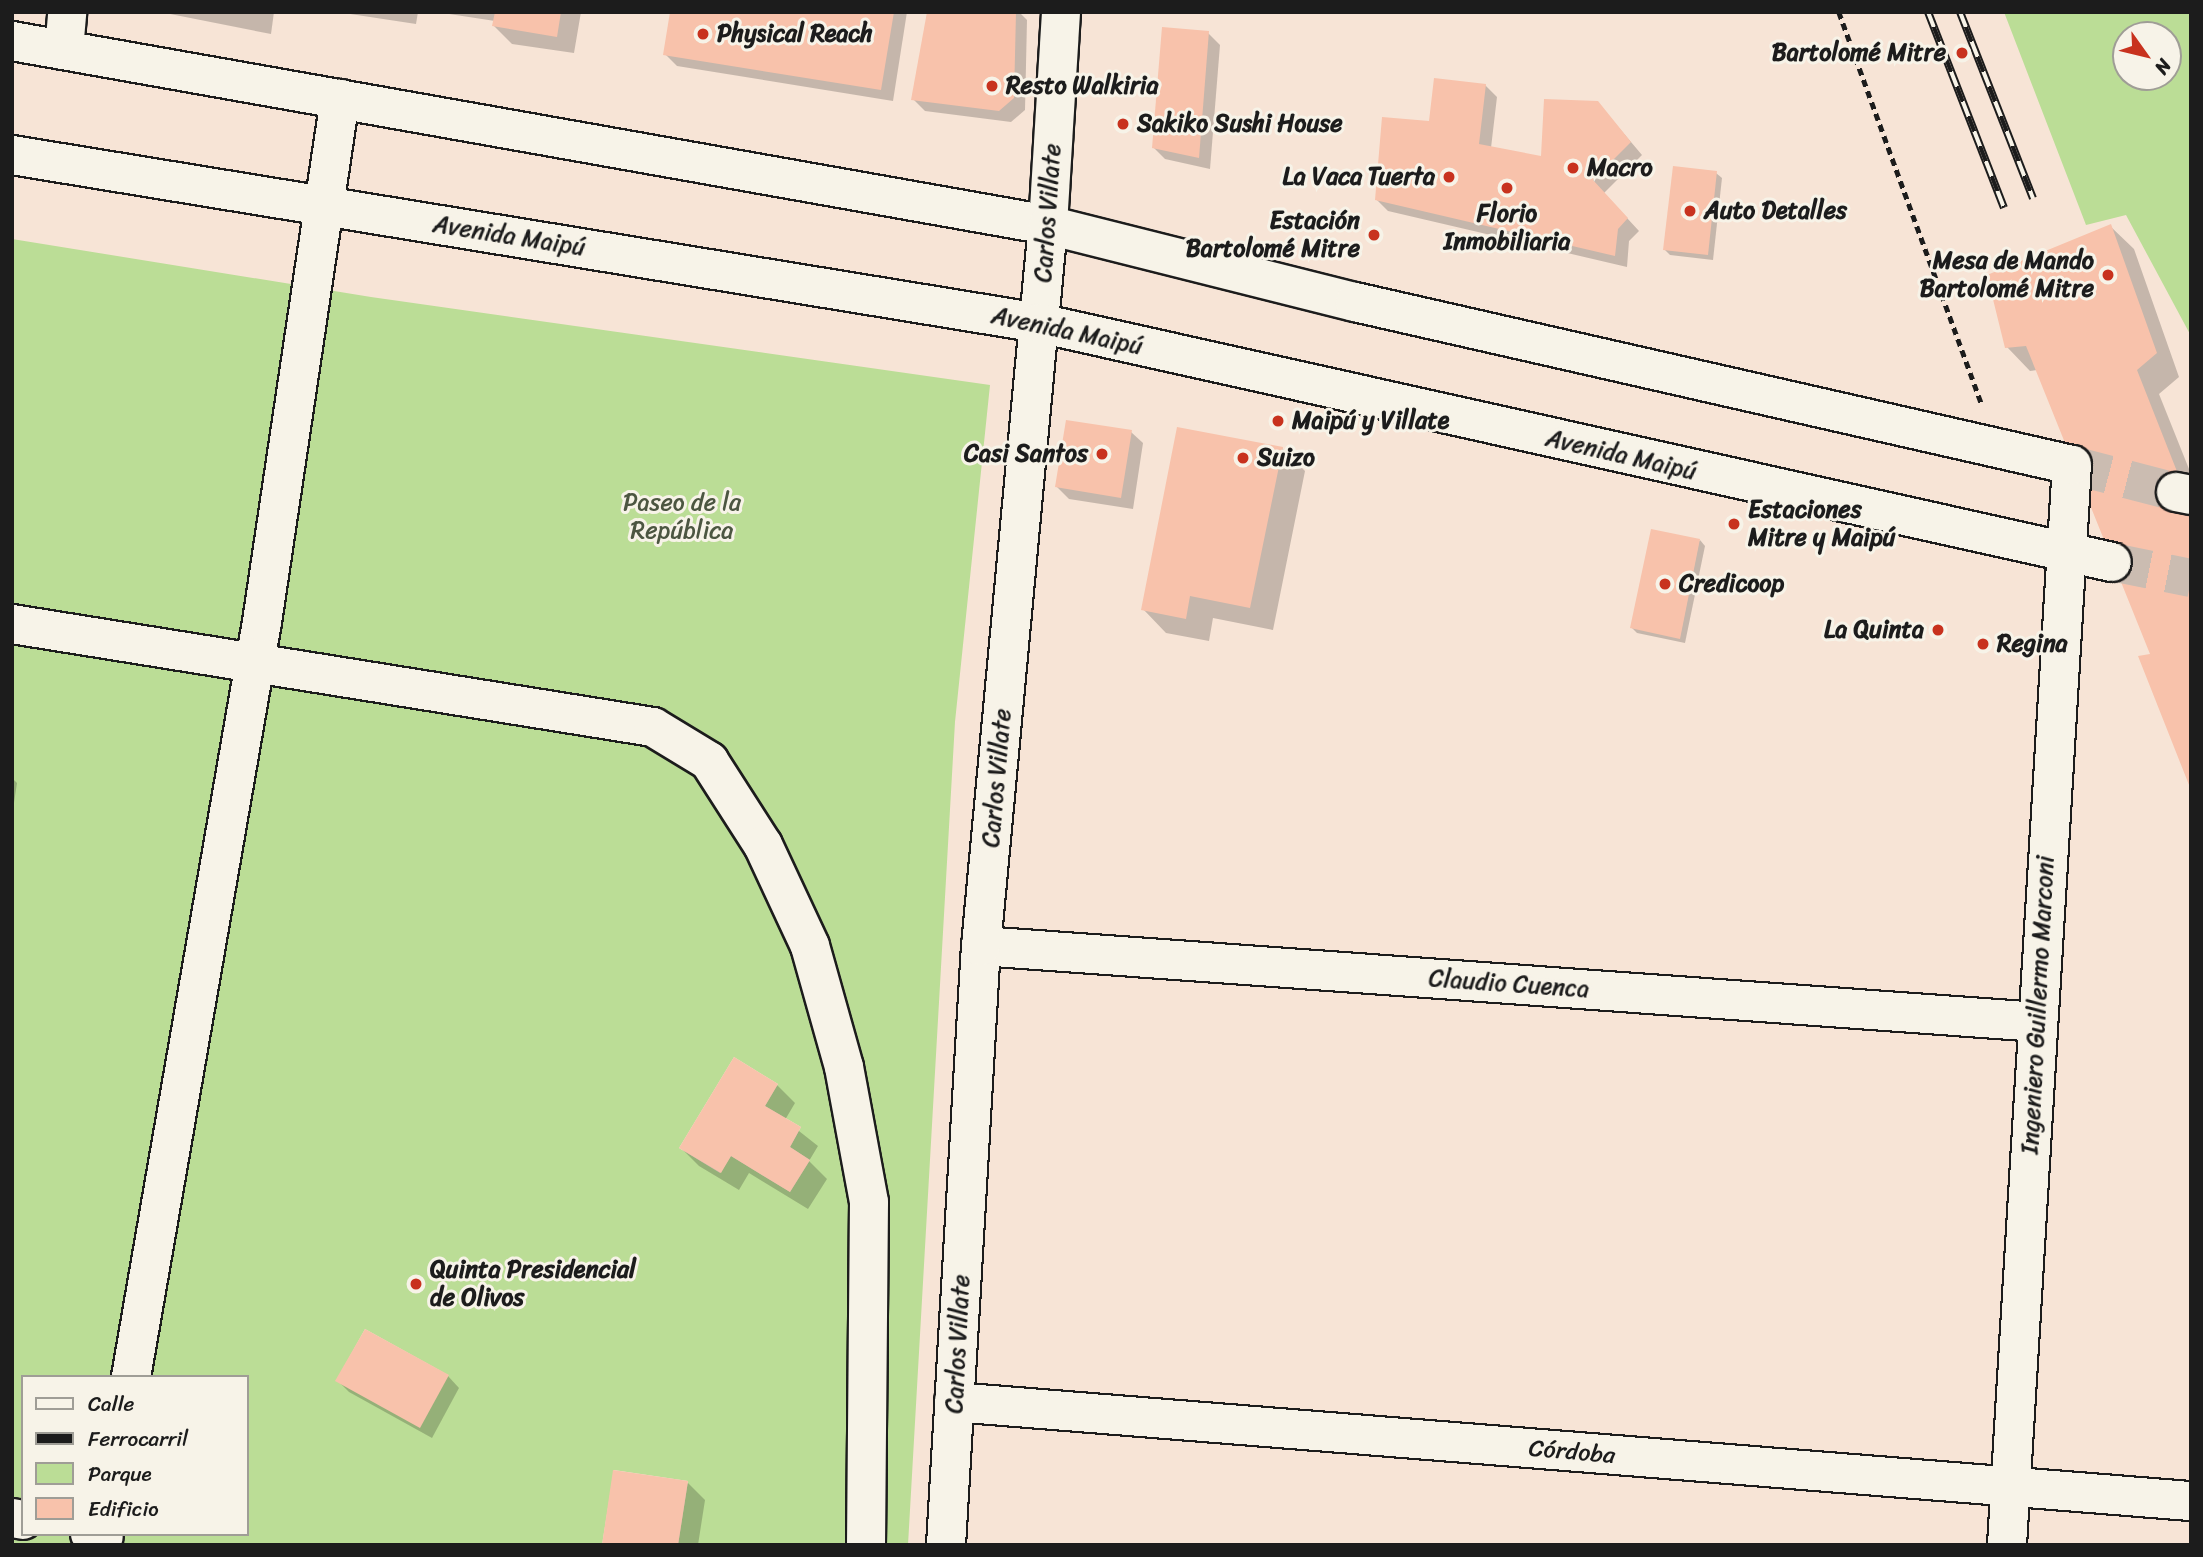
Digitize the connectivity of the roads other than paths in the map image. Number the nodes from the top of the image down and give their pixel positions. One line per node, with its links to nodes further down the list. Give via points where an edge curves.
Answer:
1 (67, 12): 4 (street)
2 (1061, 12): 8 (street, Carlos Villate)
3 (12, 41): 4 (street)
4 (64, 50): 5 (street)
5 (340, 99): 7 (street); 8 (street)
6 (12, 155): 7 (street, Avenida Maipú)
7 (323, 205): 9 (street, Avenida Maipú); 13 (street)
8 (1048, 225): 9 (street, Carlos Villate); 10 (street, Ingeniero Guillermo Marconi, via 1356,302 2071,465)
9 (1039, 323): 10 (street, Avenida Maipú); 14 (street, Carlos Villate)
10 (2063, 552): 11 (street, Avenida Maipú); 15 (street, Ingeniero Guillermo Marconi)
11 (2112, 562)
12 (12, 624): 13 (street)
13 (253, 665): 16 (street); 20 (street, via 653,727 709,761 763,845 810,946 844,1067 869,1202)
14 (981, 946): 15 (street, Claudio Cuenca); 17 (street, Carlos Villate)
15 (2038, 1022): 18 (street, Ingeniero Guillermo Marconi)
16 (131, 1375)
17 (954, 1402): 18 (street, Córdoba); 21 (street, Carlos Villate)
18 (2011, 1488): 19 (street, Córdoba); 22 (street, Ingeniero Guillermo Marconi)
19 (2191, 1501)
20 (866, 1545)
21 (946, 1545)
22 (2007, 1545)

